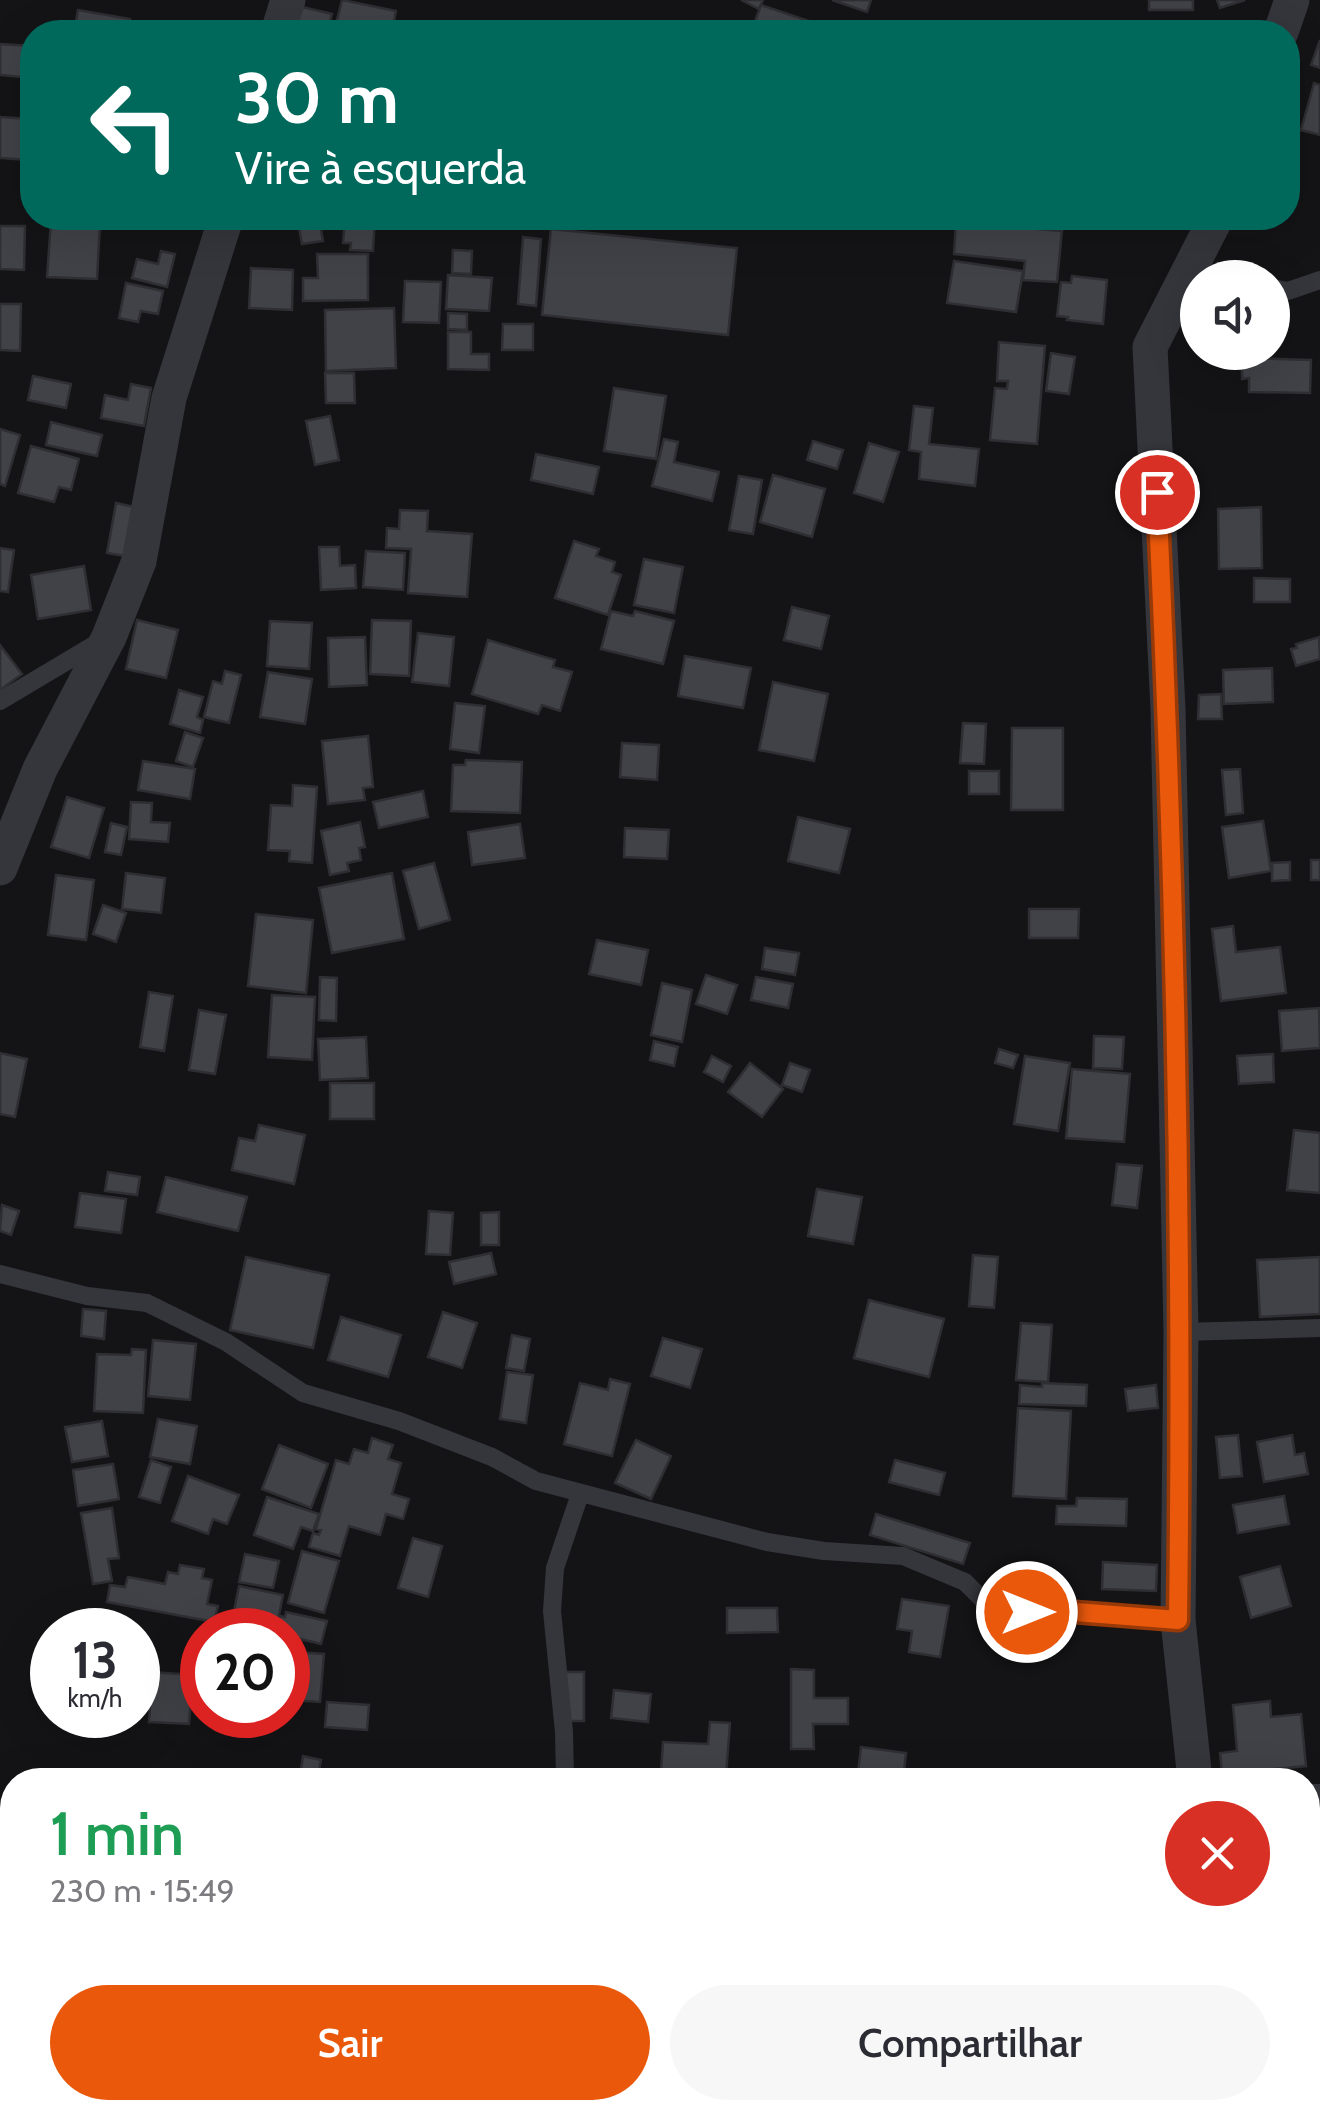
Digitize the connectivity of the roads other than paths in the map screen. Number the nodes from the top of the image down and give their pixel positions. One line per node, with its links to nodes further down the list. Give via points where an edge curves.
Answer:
1 (222, 230): 7 (street, via 169,398 139,562)
2 (1211, 230): 3 (street)
3 (1199, 260)
4 (1320, 280): 5 (lane)
5 (1290, 290)
6 (1180, 298): 12 (street, via 1150,348 1168,709)
7 (109, 637): 8 (lane); 9 (street, via 40,769)
8 (0, 701)
9 (0, 868)
10 (0, 1274): 13 (lane, via 86,1296 148,1303 226,1342 302,1393 399,1421)
11 (1320, 1328): 12 (lane)
12 (1180, 1332): 14 (street)
13 (580, 1494): 14 (lane, via 766,1542 903,1556 966,1582 981,1598 1052,1620 1075,1612); 15 (lane, via 555,1568 552,1611)
14 (1178, 1620): 16 (street)
15 (565, 1768)
16 (1194, 1768)

